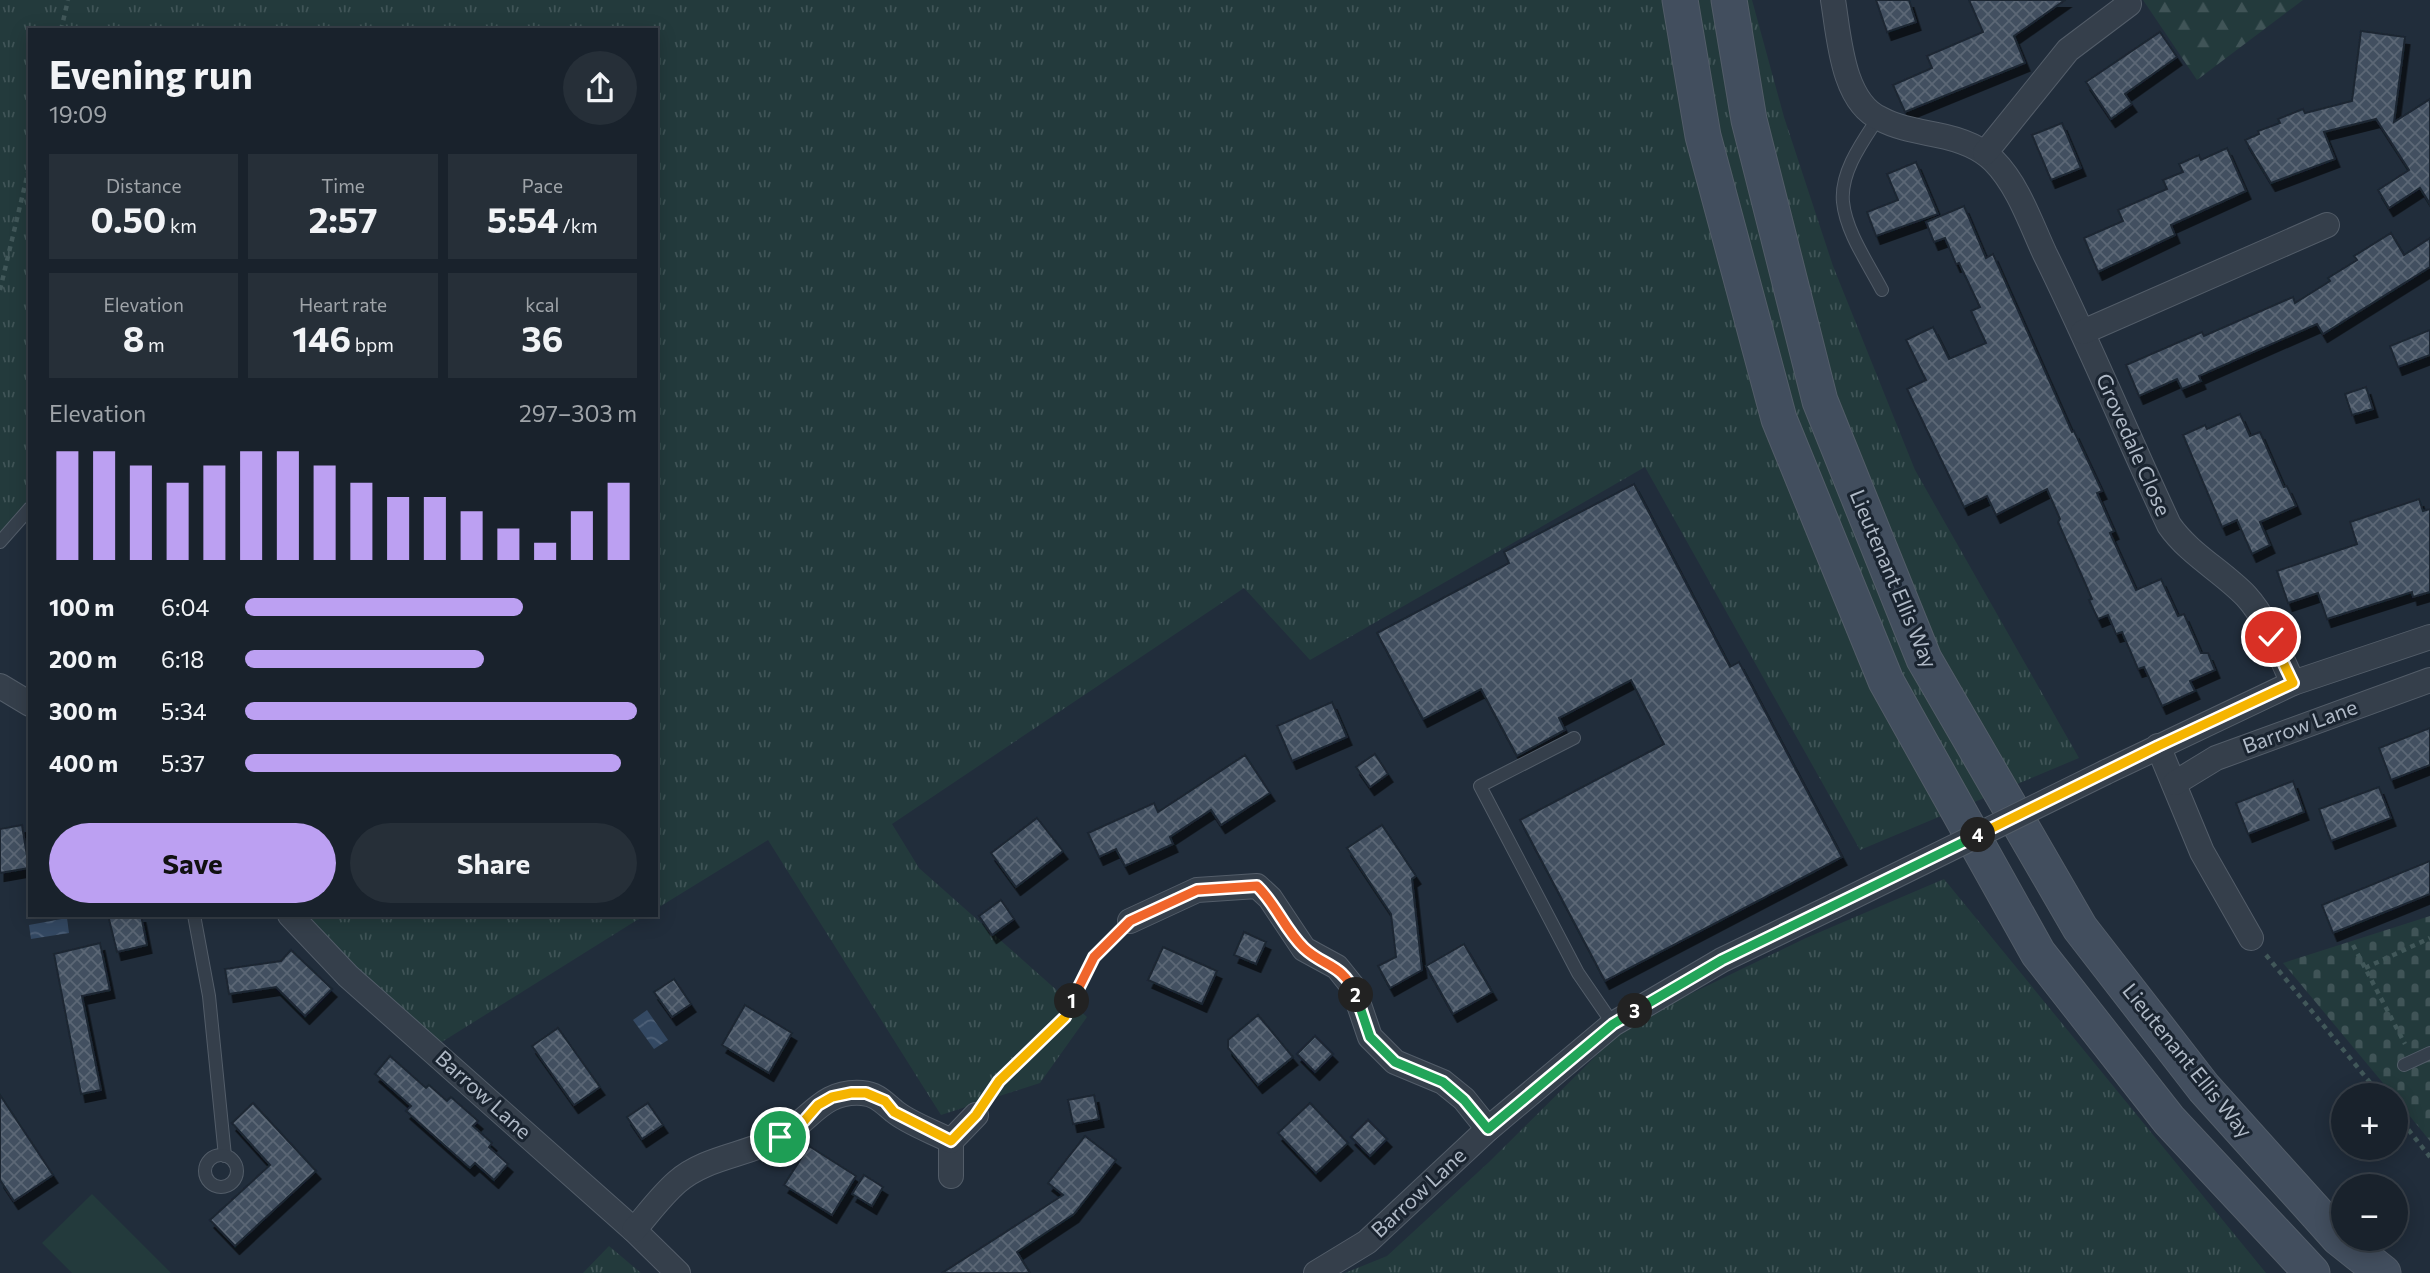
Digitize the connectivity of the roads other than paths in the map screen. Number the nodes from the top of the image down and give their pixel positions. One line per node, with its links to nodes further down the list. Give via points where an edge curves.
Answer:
1 (1680, 0): 35 (main road, Lieutenant Ellis Way, via 1703,136 1779,419 1886,681 2038,953 2169,1120)
2 (1729, 0): 36 (main road, Lieutenant Ellis Way, via 1749,121 1820,401 1924,659 2080,928 2204,1088 2339,1238)
3 (1833, 0): 5 (street, via 1851,85)
4 (2129, 4): 6 (street, via 2068,50)
5 (1878, 118): 6 (street, Grovedale Close, via 1949,137); 8 (lane, via 1854,158 1842,199 1852,231)
6 (1986, 153): 9 (street, Grovedale Close, via 2016,193)
7 (2327, 225): 9 (street)
8 (1882, 290)
9 (2083, 332): 14 (street, Grovedale Close, via 2169,525 2252,604)
10 (28, 510): 11 (lane)
11 (0, 542)
12 (2430, 637): 14 (street, Barrow Lane)
13 (2430, 680): 19 (street, Barrow Lane, via 2216,758)
14 (2293, 683): 18 (street, Barrow Lane)
15 (0, 686): 16 (street)
16 (28, 704)
17 (1574, 737): 24 (lane, via 1480,786 1578,973)
18 (2158, 746): 19 (street); 24 (street, Barrow Lane, bridge, via 1722,960)
19 (2175, 783): 23 (street, via 2202,852)
20 (194, 917): 30 (lane, via 209,996)
21 (292, 917): 32 (street, Barrow Lane, via 348,976)
22 (1130, 921): 28 (street, via 1197,890 1257,886 1304,948 1336,967 1353,987 1370,1037 1395,1062 1443,1082)
23 (2252, 938)
24 (1613, 1024): 28 (street, Barrow Lane)
25 (2430, 1053): 26 (lane)
26 (2409, 1063)
27 (976, 1115): 29 (street)
28 (1488, 1129): 34 (street, Barrow Lane, via 1367,1241)
29 (951, 1141): 31 (street); 32 (street, via 866,1093 832,1097 780,1137 694,1170 677,1182)
30 (225, 1156)
31 (951, 1177)
32 (634, 1230): 33 (street, Barrow Lane)
33 (678, 1273)
34 (1316, 1273)
35 (2312, 1273)
36 (2383, 1273)

